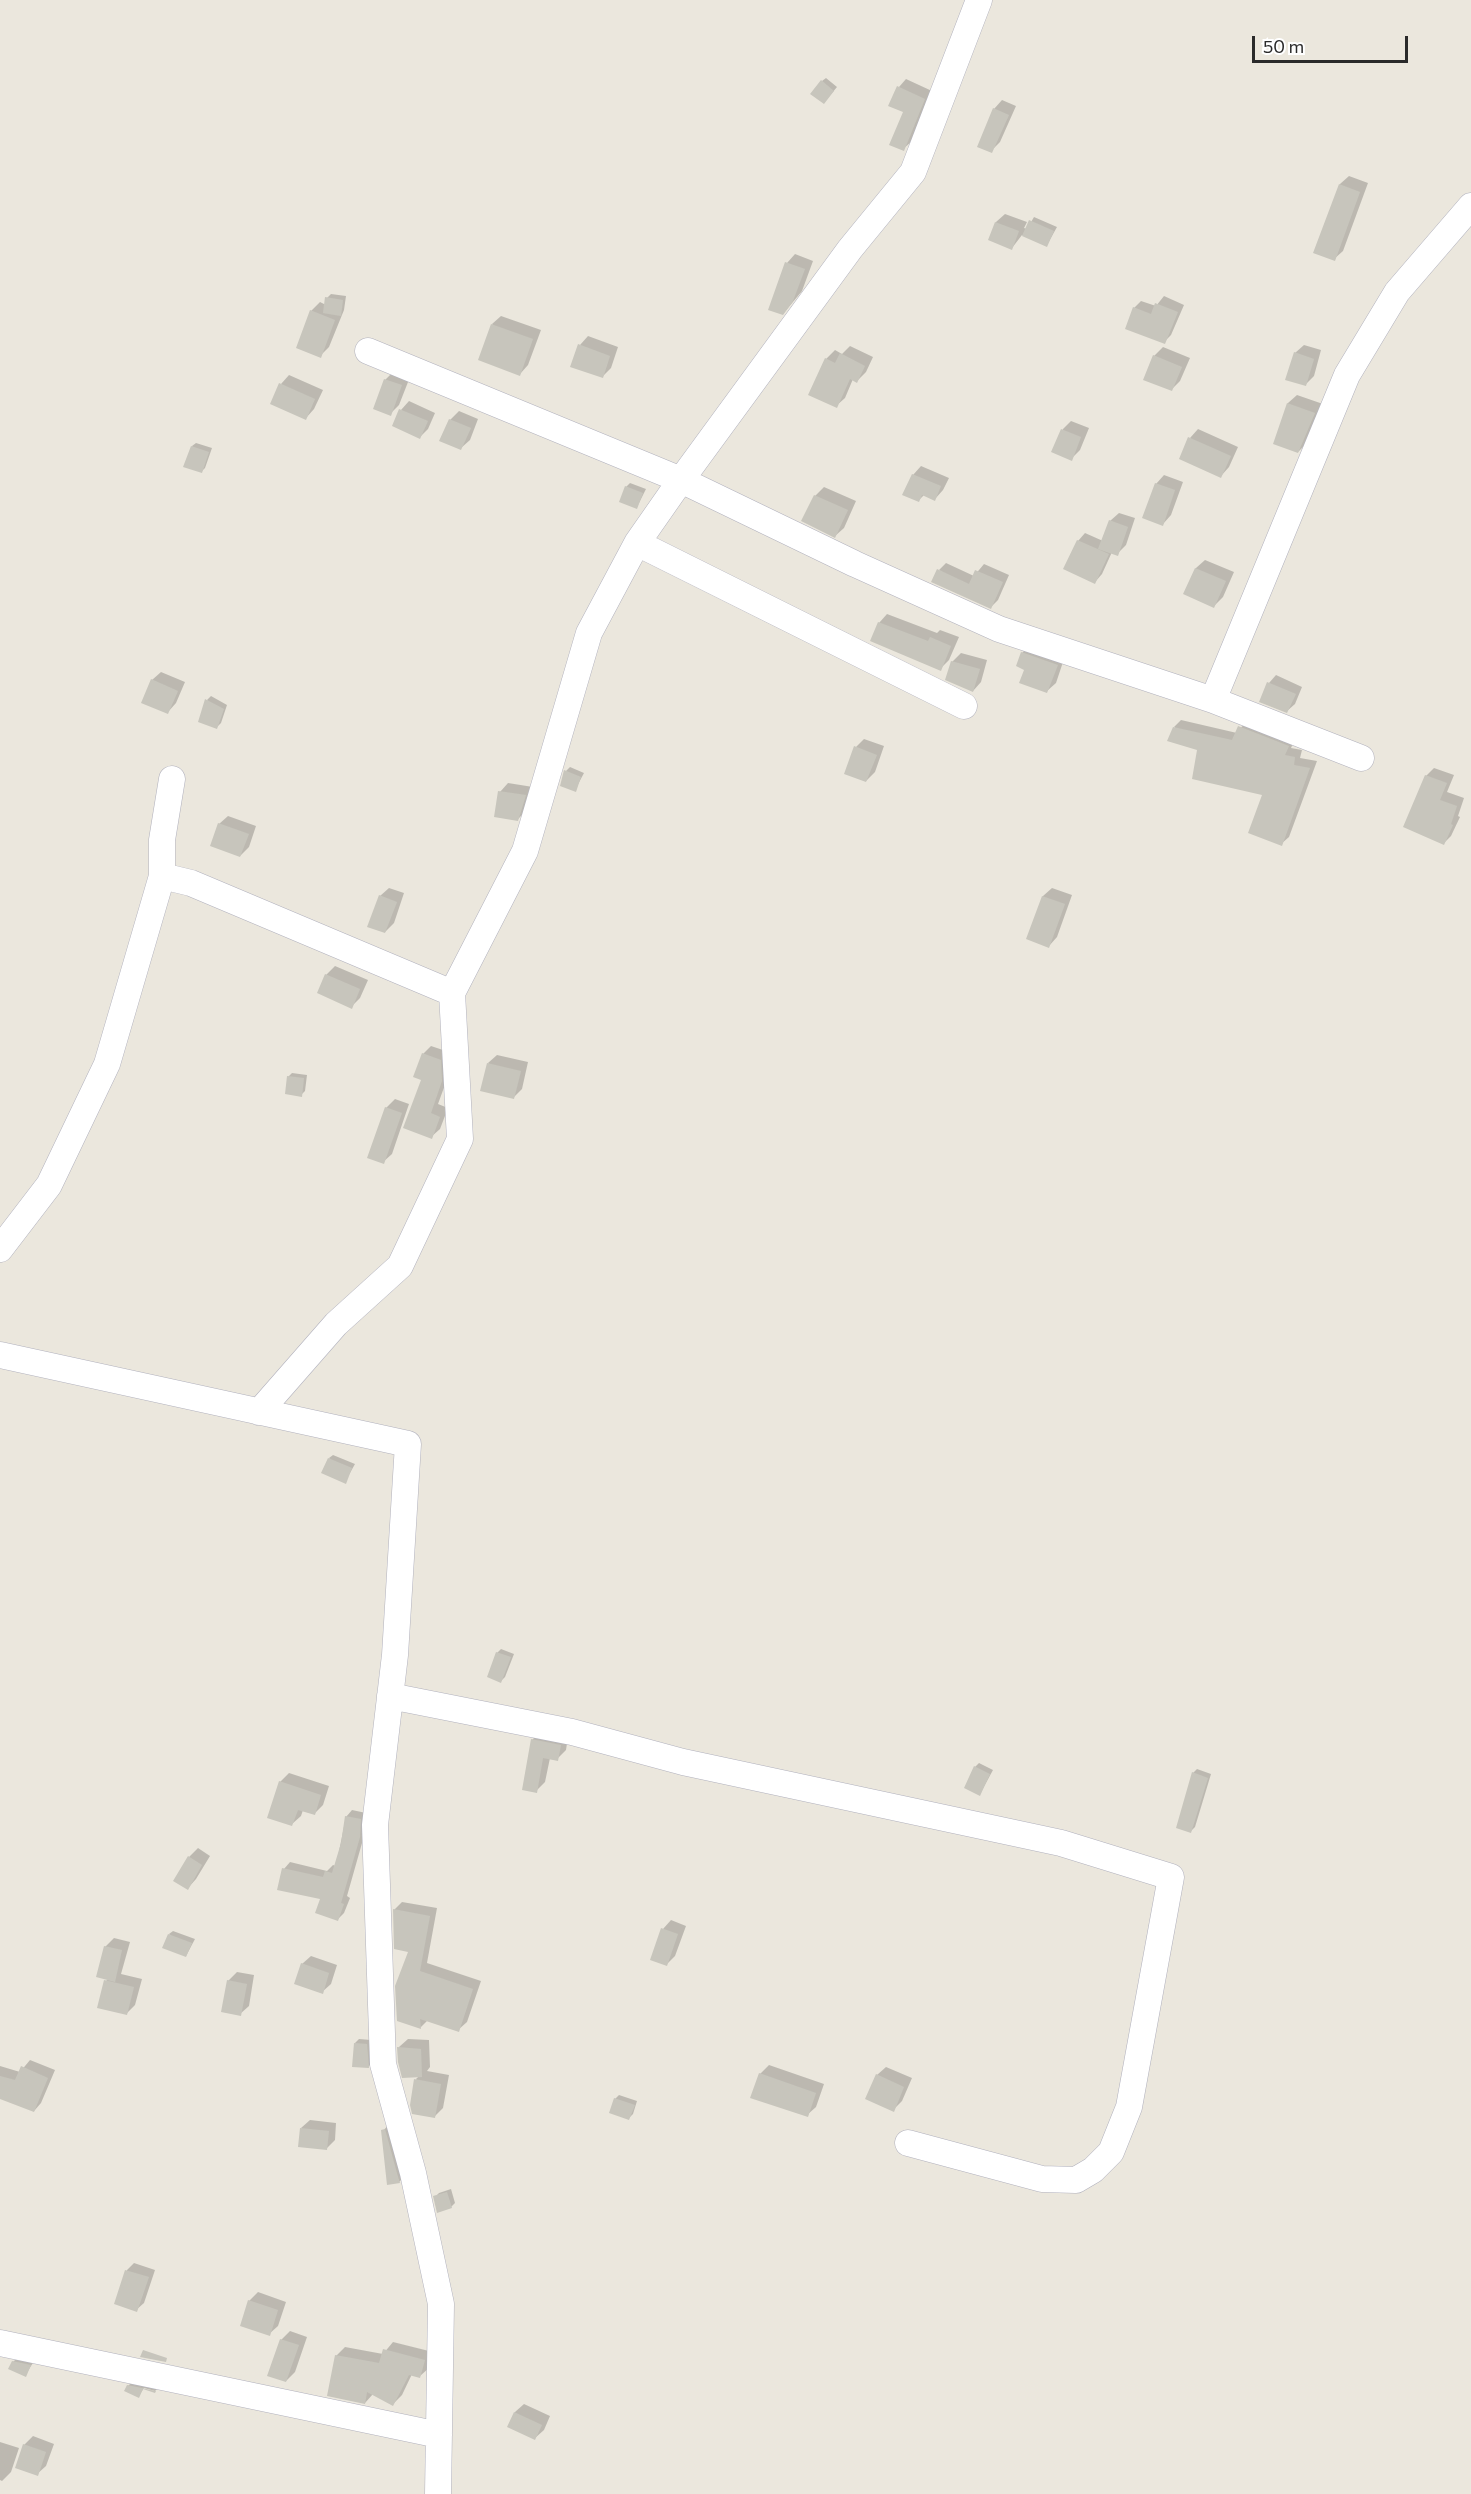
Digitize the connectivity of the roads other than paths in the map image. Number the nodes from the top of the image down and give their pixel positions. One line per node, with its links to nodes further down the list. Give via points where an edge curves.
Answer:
1 (979, 0): 4 (street, via 913,172 850,249)
2 (1471, 206): 6 (street, via 1397,292 1347,375)
3 (368, 351): 4 (street)
4 (681, 480): 5 (street); 6 (street, via 999,629)
5 (638, 543): 7 (street); 11 (street, via 589,633 525,851)
6 (1213, 700): 8 (street)
7 (964, 706)
8 (1361, 758)
9 (172, 779): 10 (street, via 162,840)
10 (162, 876): 11 (street, via 191,883); 12 (street, via 107,1064 49,1185)
11 (452, 993): 14 (street, via 460,1139 400,1266 336,1324)
12 (0, 1249)
13 (0, 1355): 14 (street)
14 (259, 1412): 15 (street, via 408,1444)
15 (390, 1696): 16 (street, via 572,1732 683,1762 1061,1844 1171,1877 1129,2108 1111,2152 1076,2180 1042,2179); 18 (street, via 375,1825 383,2064 413,2173 441,2304)
16 (908, 2143)
17 (0, 2343): 18 (street)
18 (439, 2435): 19 (street)
19 (438, 2494)

